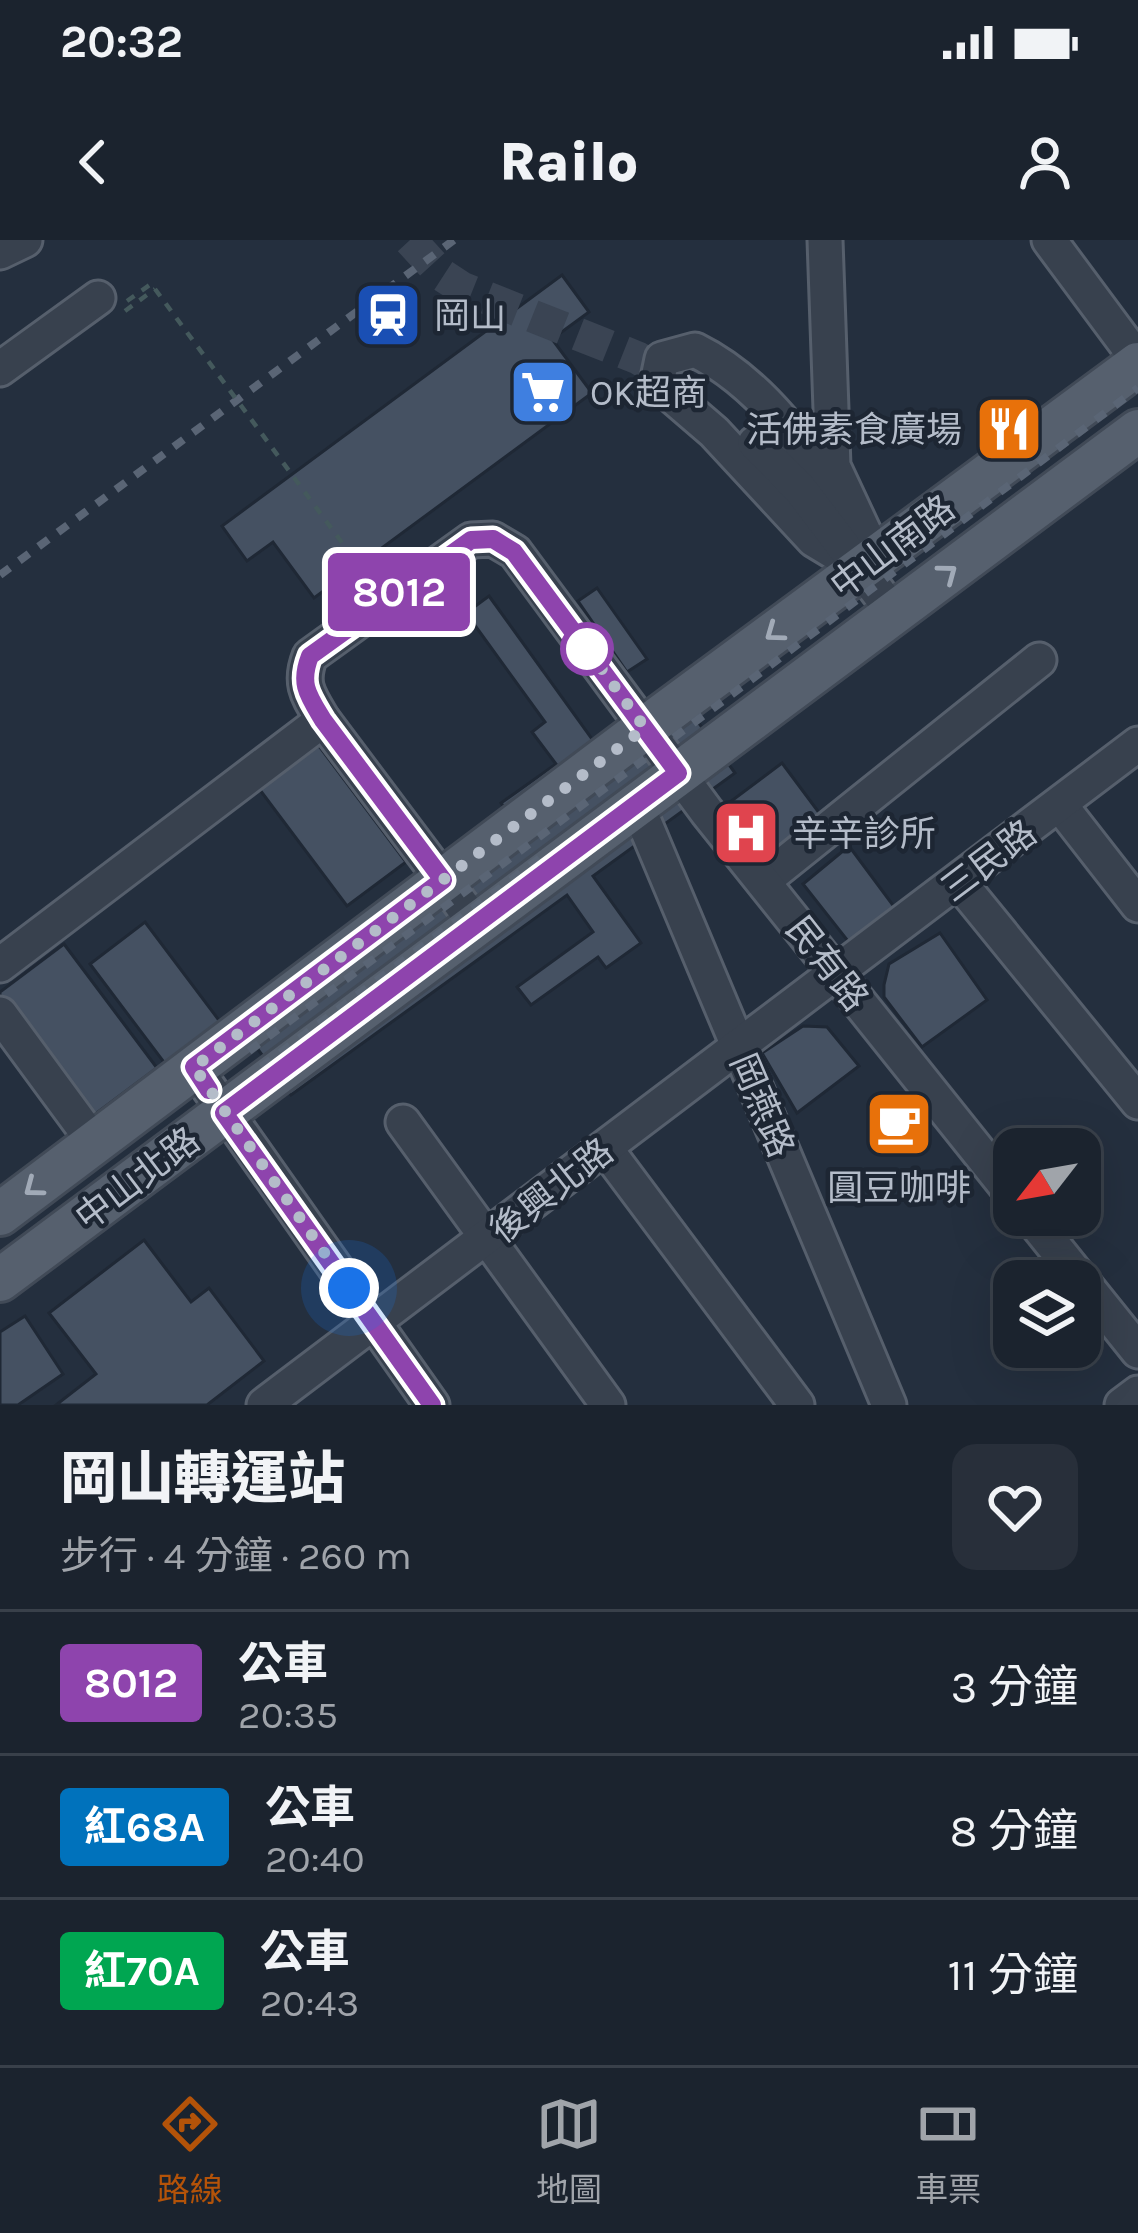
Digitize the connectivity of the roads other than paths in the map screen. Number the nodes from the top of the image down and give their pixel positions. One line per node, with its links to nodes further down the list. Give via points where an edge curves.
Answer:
1 (25, 240): 4 (street)
2 (825, 240): 10 (street, via 833,466)
3 (1049, 240): 6 (street)
4 (0, 252)
5 (114, 305): 7 (street)
6 (1138, 362): 10 (main road, 中山南路)
7 (0, 369)
8 (683, 386): 10 (street, via 765,453)
9 (1138, 431): 11 (main road, 中山南路, one-way to 9)
10 (866, 556): 10 (street, via 791,431 739,376 695,350 662,359 657,383 814,540); 11 (street); 14 (main road, 中山南路, one-way to 14)
11 (894, 613): 16 (main road, 中山南路)
12 (1039, 660): 20 (street)
13 (323, 720): 14 (street, 民有路, via 302,675 310,656 471,540 493,539 514,552); 19 (street); 24 (street)
14 (645, 728): 16 (street, 民有路); 19 (main road, 中山北路)
15 (1138, 744): 18 (street, 三民路)
16 (678, 773): 17 (main road, 中山北路); 20 (street, 民有路)
17 (637, 805): 23 (main road, 中山北路); 27 (street, 岡燕路)
18 (1060, 805): 21 (street, 三民路); 22 (street)
19 (443, 880): 23 (street); 28 (main road, 中山北路)
20 (763, 881): 25 (street, 民有路)
21 (959, 882): 25 (street, 三民路); 29 (street)
22 (1138, 904)
23 (476, 924): 30 (main road, 中山北路)
24 (0, 965)
25 (836, 974): 27 (street, 後興北路); 34 (street, 民有路)
26 (0, 1014): 32 (street)
27 (738, 1048): 33 (street, 後興北路); 42 (street, 岡燕路)
28 (194, 1067): 30 (street); 32 (main road, 中山北路)
29 (1138, 1102)
30 (224, 1113): 38 (main road, 中山北路); 39 (street)
31 (404, 1122): 37 (street)
32 (94, 1142): 35 (main road, 中山北路, one-way to 35)
33 (605, 1148): 37 (street, 後興北路); 46 (street)
34 (993, 1170)
35 (0, 1214)
36 (1046, 1236): 40 (street)
37 (489, 1238): 39 (street, 後興北路); 45 (street)
38 (0, 1280)
39 (374, 1323): 43 (street, 後興北路); 44 (street)
40 (1138, 1351)
41 (1138, 1393): 47 (street)
42 (880, 1401)
43 (264, 1405)
44 (433, 1405)
45 (608, 1405)
46 (797, 1405)
47 (1122, 1405)

